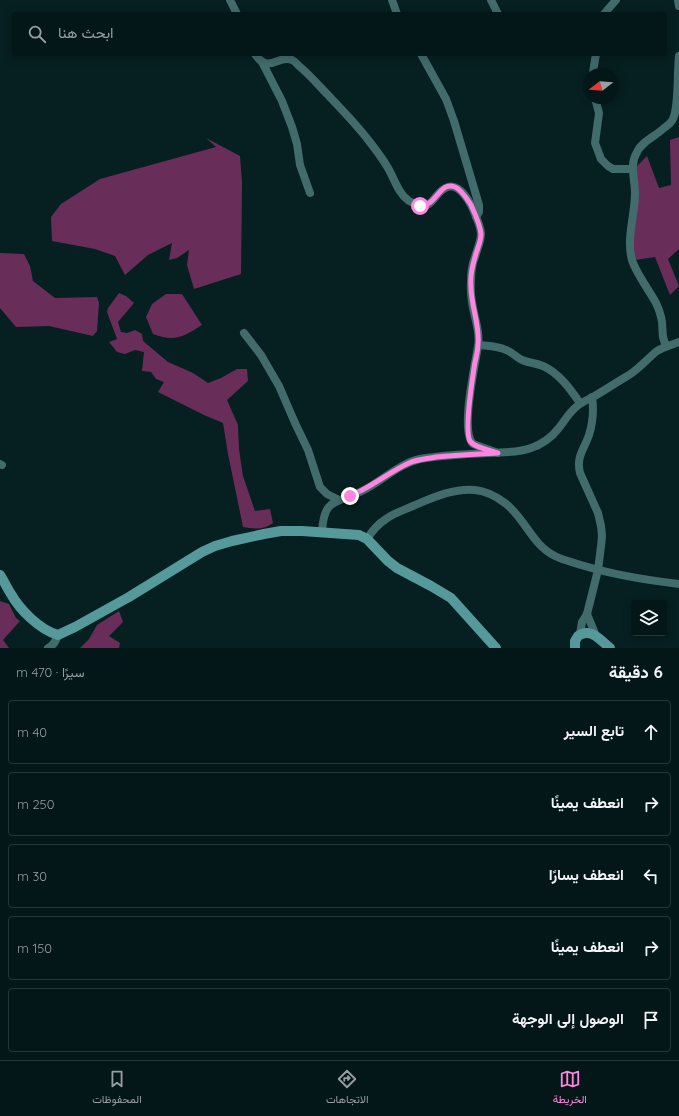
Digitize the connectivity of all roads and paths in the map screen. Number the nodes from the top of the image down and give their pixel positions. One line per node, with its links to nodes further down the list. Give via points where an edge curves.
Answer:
1 (230, 0): 7 (street)
2 (392, 0): 8 (street)
3 (491, 0): 9 (street)
4 (616, 0): 10 (street)
5 (678, 0): 6 (street)
6 (679, 6)
7 (236, 12)
8 (397, 12)
9 (497, 12)
10 (606, 12)
11 (257, 56): 15 (street)
12 (422, 56): 20 (street, via 446,99 454,121 479,205)
13 (596, 56): 16 (street)
14 (679, 56): 18 (street, via 677,103 673,120 640,146)
15 (262, 62): 19 (street, via 292,127 300,165); 20 (street, via 271,64 287,59 293,60 358,126 384,161 403,196 411,202 424,206 443,189 453,186 465,195)
16 (594, 68)
17 (596, 104): 18 (street, via 598,113 595,143 602,159 613,169)
18 (632, 169): 24 (street, via 635,194 630,245 632,261 660,311 663,340)
19 (310, 193)
20 (476, 217): 23 (street, via 480,238 470,287 478,330)
21 (244, 333): 28 (street, via 261,355 279,386 308,450 320,487)
22 (679, 342): 24 (street)
23 (478, 345): 26 (street, via 503,348 520,359 545,366 553,371); 27 (street, via 469,404 469,437 473,444)
24 (667, 346): 25 (street, via 631,374)
25 (592, 397): 26 (street); 31 (street, via 593,418 578,466 601,526)
26 (580, 403): 27 (street, via 556,432 539,444 521,451)
27 (498, 453): 28 (street, via 455,455 410,462 360,492)
28 (339, 500): 29 (street, via 327,509)
29 (322, 532): 30 (street, via 359,535); 36 (street, via 264,534 215,546)
30 (366, 538): 31 (street, via 386,519 401,511 441,495 475,490 504,502 549,553); 39 (street, via 397,568 451,598)
31 (598, 570): 33 (street, via 618,576); 34 (street)
32 (0, 575): 36 (street, via 20,608 46,630)
33 (679, 584)
34 (587, 614): 35 (street, via 582,622); 37 (street)
35 (580, 634): 37 (street, via 586,632); 40 (street, via 575,641)
36 (58, 635): 38 (street, via 54,644)
37 (596, 636): 41 (street)
38 (48, 648)
39 (495, 648)
40 (575, 648)
41 (610, 648)

